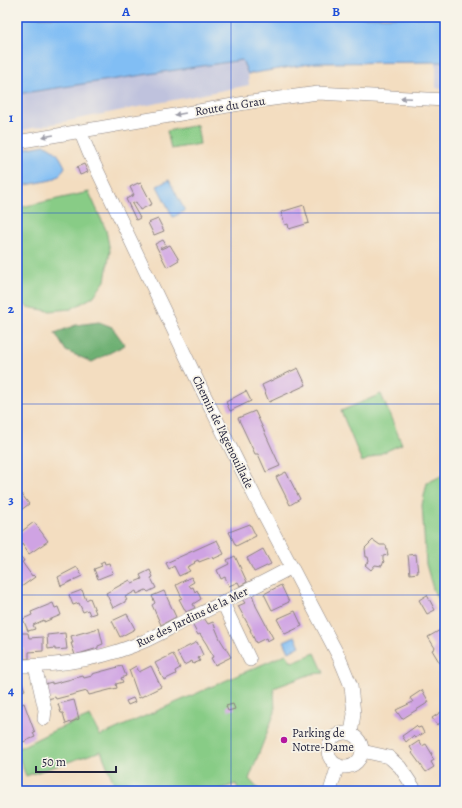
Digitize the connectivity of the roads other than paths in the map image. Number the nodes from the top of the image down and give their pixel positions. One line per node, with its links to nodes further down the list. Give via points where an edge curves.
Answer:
1 (445, 100): 2 (street, Route du Grau, one-way to 2, via 318,93)
2 (80, 131): 3 (street, Route du Grau, one-way to 3); 4 (street, Chemin de l'Agenouillade, via 201,388)
3 (17, 142)
4 (292, 567): 5 (street, Rue des Jardins de la Mer); 10 (street, Chemin de l'Agenouillade, via 351,686 354,714)
5 (223, 602): 6 (street); 8 (street, Rue des Jardins de la Mer, via 131,646 68,663)
6 (250, 660)
7 (17, 666): 8 (street, Rue des Jardins de la Mer)
8 (34, 666): 9 (street, via 45,710)
9 (44, 719)
10 (351, 734): 11 (street, via 360,742); 12 (street, via 339,734 331,742 330,756)
11 (362, 751): 12 (street, via 356,763 351,766); 14 (street, via 389,757 400,767)
12 (338, 765): 13 (street)
13 (330, 791)
14 (416, 791)

